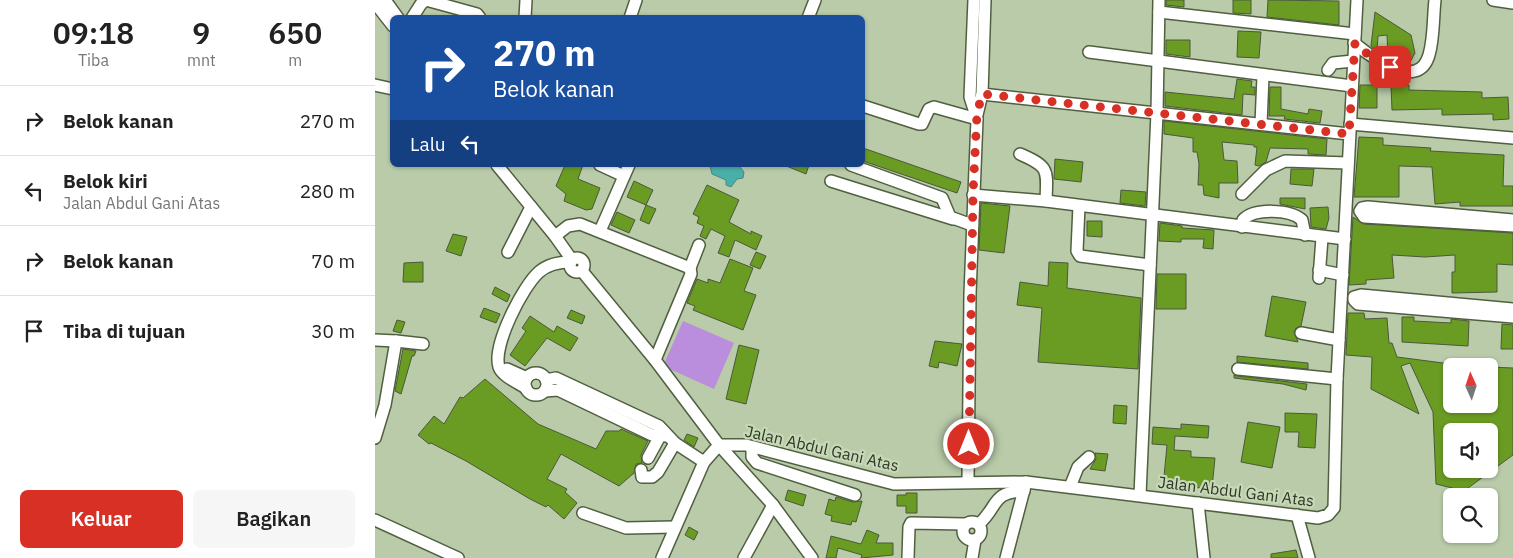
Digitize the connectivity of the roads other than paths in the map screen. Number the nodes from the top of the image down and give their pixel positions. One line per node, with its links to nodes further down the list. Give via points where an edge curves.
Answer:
1 (385, 0): 14 (street)
2 (526, 0): 17 (street)
3 (636, 0): 18 (street)
4 (815, 0): 19 (street)
5 (974, 0): 33 (street, via 970,97)
6 (985, 0): 30 (street)
7 (1159, 0): 13 (street)
8 (1357, 0): 21 (street, Jalan Abdul Gani Atas)
9 (1435, 0): 21 (street, via 1429,56 1420,67 1404,72 1390,67 1373,59)
10 (1493, 0): 12 (street)
11 (375, 3): 20 (street)
12 (1513, 3)
13 (1159, 12): 21 (street); 23 (street)
14 (396, 15)
15 (414, 15): 16 (street, via 426,0)
16 (478, 15)
17 (525, 15)
18 (631, 15)
19 (809, 15)
20 (390, 22)
21 (1355, 39): 24 (street, Jalan Abdul Gani Atas)
22 (1089, 52): 23 (street)
23 (1157, 61): 26 (street); 32 (street)
24 (1353, 61): 25 (street, via 1336,62); 28 (street, Jalan Abdul Gani Atas)
25 (1328, 70)
26 (1263, 76): 28 (street); 34 (street)
27 (375, 85): 29 (street)
28 (1352, 86): 35 (street, Jalan Abdul Gani Atas)
29 (390, 89)
30 (982, 94): 32 (street); 33 (street)
31 (865, 107): 33 (street, via 919,124 934,107)
32 (1157, 113): 34 (street); 52 (street)
33 (977, 117): 47 (street)
34 (1261, 124): 35 (street)
35 (1350, 125): 37 (street); 40 (street, Jalan Abdul Gani Atas)
36 (1513, 131): 37 (street)
37 (1490, 133): 38 (street)
38 (1513, 138)
39 (1020, 154): 49 (street, via 1045,168)
40 (1348, 163): 48 (street, via 1285,161 1266,170); 63 (street, Jalan Abdul Gani Atas)
41 (499, 167): 51 (street)
42 (604, 167): 45 (street)
43 (628, 167): 45 (street)
44 (857, 167): 53 (street, via 942,198 948,215)
45 (624, 176): 59 (street)
46 (831, 181): 53 (street)
47 (973, 194): 49 (street); 56 (street)
48 (1242, 194)
49 (1046, 201): 50 (street)
50 (1079, 206): 52 (street); 67 (street, via 1077,250 1080,256)
51 (531, 207): 61 (street); 65 (street)
52 (1151, 216): 58 (street); 67 (street)
53 (955, 220): 56 (street)
54 (1513, 220): 55 (street)
55 (1489, 221): 55 (street, via 1363,217 1359,212 1368,207); 57 (street)
56 (972, 225): 91 (street)
57 (1513, 226)
58 (1243, 227): 60 (street); 60 (street, via 1243,220 1252,213 1289,214 1302,220)
59 (600, 231): 61 (street, via 575,224); 68 (street)
60 (1305, 235): 62 (street)
61 (555, 236): 66 (street)
62 (1322, 238): 63 (street); 69 (street, via 1319,274)
63 (1345, 239): 69 (street, Jalan Abdul Gani Atas)
64 (699, 245): 68 (street)
65 (508, 252)
66 (571, 263): 78 (street, via 577,258 583,261 582,270); 81 (street, via 544,275 515,312 503,360 511,372)
67 (1150, 265): 95 (street)
68 (690, 268): 78 (street, via 691,274)
69 (1343, 275): 75 (street, Jalan Abdul Gani Atas)
70 (1513, 309): 71 (street)
71 (1484, 310): 71 (street, via 1358,304 1354,300 1355,296 1361,295); 72 (street)
72 (1513, 317)
73 (1301, 333): 75 (street)
74 (375, 340): 76 (street)
75 (1339, 340): 80 (street, Jalan Abdul Gani Atas)
76 (396, 341): 77 (street); 83 (street, via 385,405)
77 (423, 344)
78 (655, 360): 85 (street)
79 (1238, 369): 80 (street)
80 (1337, 380): 99 (street, Jalan Abdul Gani Atas, via 1334,508 1323,517)
81 (526, 383): 82 (street, via 535,395); 82 (street, via 537,373)
82 (545, 385): 84 (street, via 556,378 598,403 659,426)
83 (375, 438)
84 (667, 438): 88 (street); 89 (street); 90 (street, via 658,472 653,477 642,477)
85 (719, 445): 86 (street, Jalan Abdul Gani Atas); 89 (street); 97 (street)
86 (751, 447): 91 (street, Jalan Abdul Gani Atas, via 882,482); 94 (street, via 752,457 757,463)
87 (1089, 457): 93 (street, via 1078,467)
88 (648, 458)
89 (704, 462): 103 (street)
90 (641, 470)
91 (968, 481): 92 (street, Jalan Abdul Gani Atas)
92 (1025, 486): 93 (street, Jalan Abdul Gani Atas); 102 (street, via 1001,495); 111 (street)
93 (1070, 487): 95 (street, Jalan Abdul Gani Atas)
94 (855, 495)
95 (1140, 495): 96 (street, Jalan Abdul Gani Atas)
96 (1198, 503): 99 (street, Jalan Abdul Gani Atas); 112 (street)
97 (773, 505): 107 (street); 108 (street)
98 (583, 514): 103 (street, via 626,528)
99 (1297, 515): 113 (street)
100 (375, 520): 105 (street)
101 (965, 524): 102 (street, via 972,521); 104 (street, via 963,534 968,540); 109 (street, via 911,522)
102 (979, 524): 104 (street, via 981,535)
103 (674, 527): 106 (street)
104 (975, 540): 110 (street)
105 (458, 558)
106 (662, 558)
107 (743, 558)
108 (812, 558)
109 (908, 558)
110 (972, 558)
111 (1005, 558)
112 (1204, 558)
113 (1309, 558)

